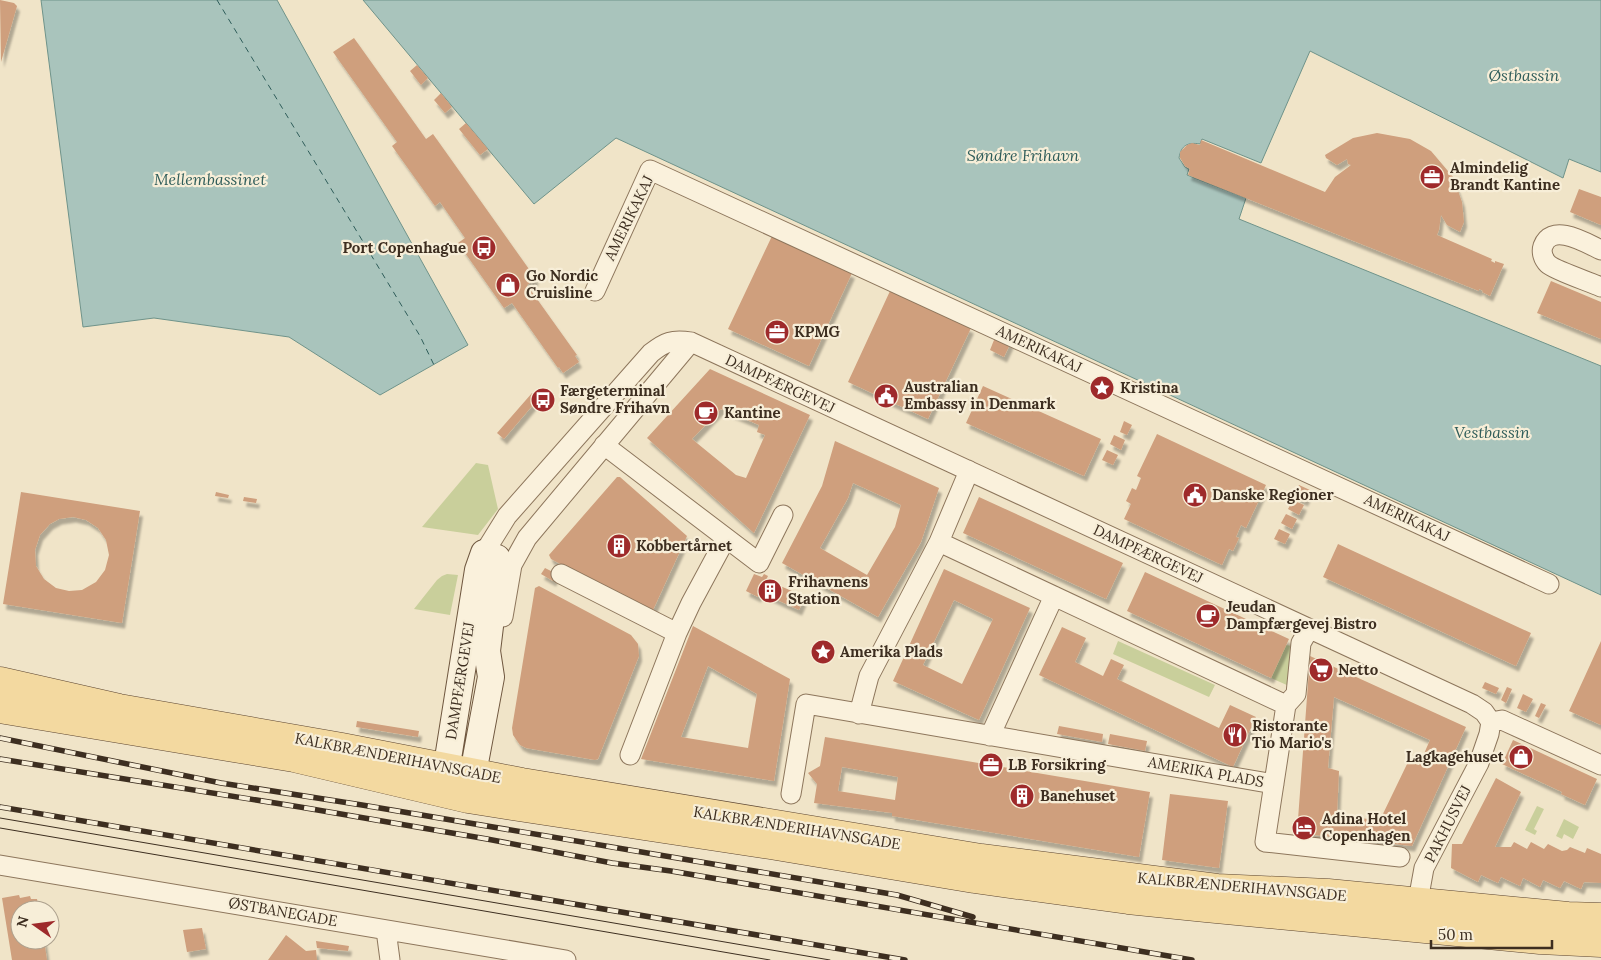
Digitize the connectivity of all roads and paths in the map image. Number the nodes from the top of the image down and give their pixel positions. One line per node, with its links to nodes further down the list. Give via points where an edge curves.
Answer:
1 (1601, 250): 2 (street, via 1562,234 1549,237 1542,249 1550,266)
2 (1601, 287)
3 (595, 291): 12 (street, AMERIKAKAJ, via 650,170)
4 (684, 341): 5 (street, DAMPFÆRGEVEJ); 6 (street, DAMPFÆRGEVEJ); 10 (street, DAMPFÆRGEVEJ, via 662,344 645,360 506,516 491,538)
5 (604, 445): 8 (street); 10 (street, DAMPFÆRGEVEJ, via 527,538 512,565)
6 (968, 470): 9 (street); 14 (street, DAMPFÆRGEVEJ)
7 (783, 515): 8 (street, via 759,563)
8 (726, 538): 15 (street)
9 (939, 542): 13 (street); 19 (street, via 869,676)
10 (492, 569): 24 (street, DAMPFÆRGEVEJ); 25 (street, DAMPFÆRGEVEJ, via 486,651 491,677)
11 (561, 574): 15 (street)
12 (1549, 584)
13 (1054, 596): 17 (street); 21 (street)
14 (1309, 628): 17 (street, AMERIKA PLADS, via 1301,643 1296,694); 20 (street, DAMPFÆRGEVEJ, via 1472,704)
15 (677, 633): 22 (street)
16 (0, 682): 24 (main road, KALKBRÆNDERIHAVNSGADE, via 120,708)
17 (1286, 705): 26 (street, AMERIKA PLADS)
18 (0, 709): 27 (main road, KALKBRÆNDERIHAVNSGADE, via 294,758)
19 (859, 714): 21 (street, AMERIKA PLADS); 28 (street, AMERIKA PLADS, via 806,704)
20 (1491, 722): 23 (street, via 1502,720); 32 (street, PAKHUSVEJ, via 1479,763 1424,868)
21 (990, 736): 26 (street, AMERIKA PLADS)
22 (630, 755)
23 (1601, 765)
24 (446, 766): 25 (main road, KALKBRÆNDERIHAVNSGADE); 27 (street, DAMPFÆRGEVEJ)
25 (473, 772): 29 (street, DAMPFÆRGEVEJ); 32 (main road, KALKBRÆNDERIHAVNSGADE, via 981,858 1217,888 1328,893)
26 (1274, 784): 30 (street, AMERIKA PLADS, via 1265,842)
27 (442, 793): 29 (main road, KALKBRÆNDERIHAVNSGADE)
28 (791, 794)
29 (468, 799): 32 (main road, KALKBRÆNDERIHAVNSGADE, via 1138,901)
30 (1400, 857)
31 (0, 865): 34 (street, ØSTBANEGADE)
32 (1415, 915): 33 (main road, KALKBRÆNDERIHAVNSGADE); 35 (main road, KALKBRÆNDERIHAVNSGADE, via 1540,940)
33 (1601, 917)
34 (386, 930): 36 (street, ØSTBANEGADE); 37 (street)
35 (1601, 943)
36 (557, 959)
37 (390, 960)

